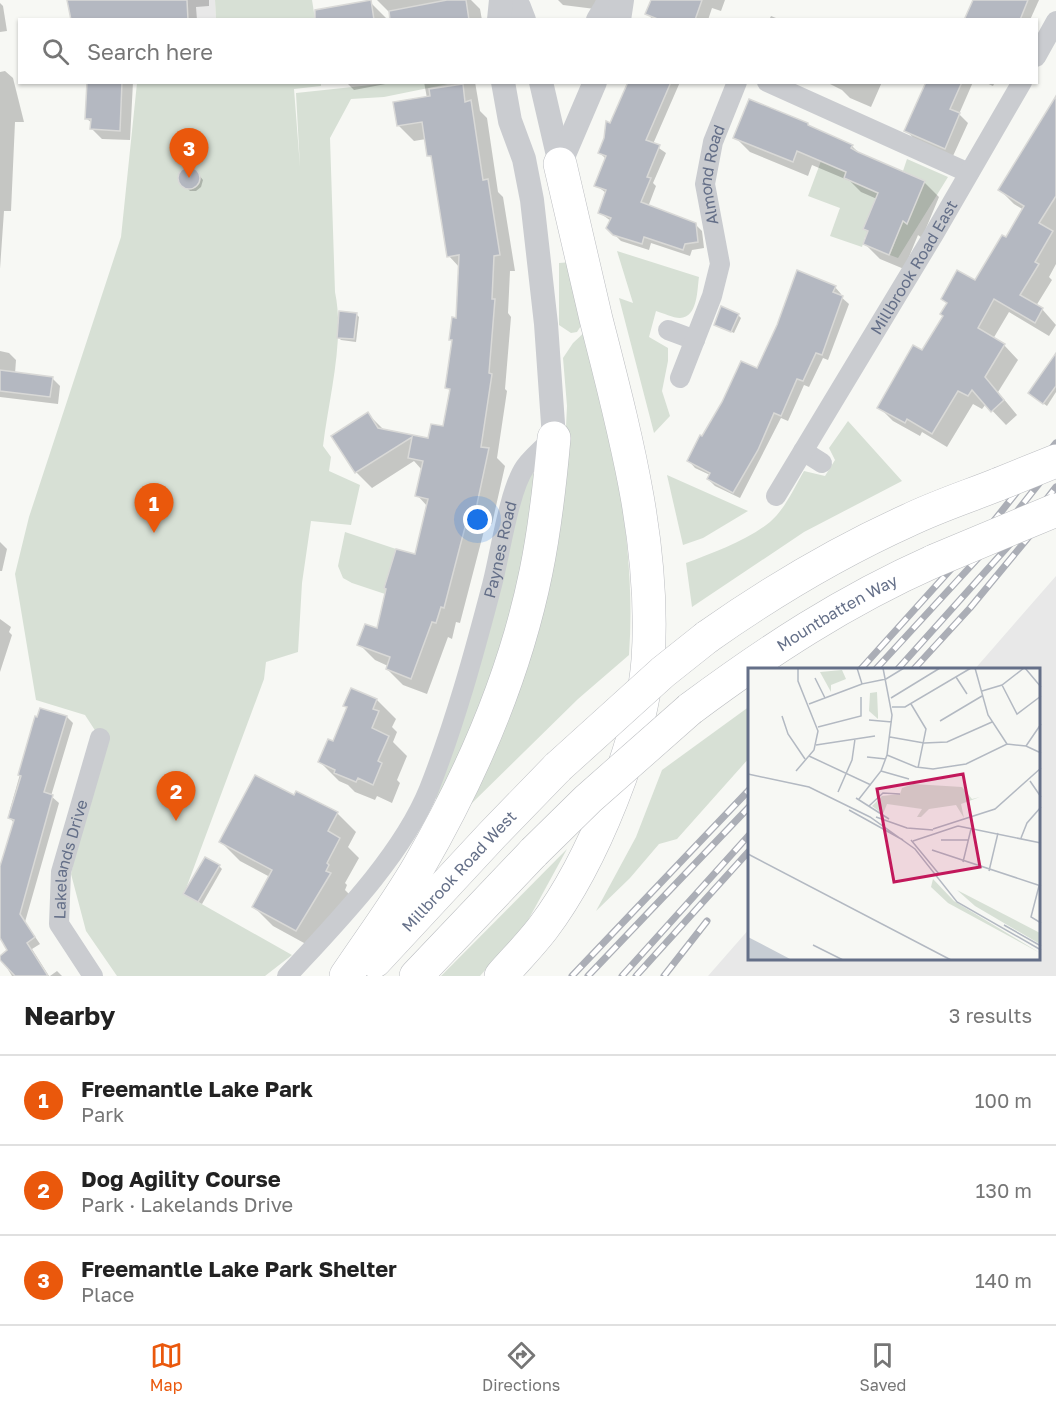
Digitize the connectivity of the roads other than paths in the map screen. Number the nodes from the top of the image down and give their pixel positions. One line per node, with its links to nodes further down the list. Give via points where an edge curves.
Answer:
1 (501, 0): 3 (street)
2 (513, 0): 4 (street)
3 (499, 18)
4 (523, 18)
5 (1056, 21): 6 (street)
6 (1038, 53)
7 (503, 84): 13 (street, via 510,121)
8 (594, 84): 14 (street)
9 (736, 84): 17 (street, Almond Road, via 713,142 705,184 720,264)
10 (770, 84): 15 (street)
11 (1021, 84): 15 (street, Millbrook Road East)
12 (548, 88): 13 (street); 14 (street)
13 (524, 159): 19 (street, via 546,324)
14 (560, 164): 33 (highway, via 634,479 647,587 648,661 632,741 600,826 555,910)
15 (969, 173): 20 (street, Millbrook Road East)
16 (668, 330): 17 (street)
17 (695, 340): 18 (street, Almond Road)
18 (680, 378)
19 (554, 438): 29 (street, Paynes Road, via 525,467 516,486 462,696 428,791 398,847); 30 (highway, via 536,574 491,719 418,867)
20 (803, 451): 22 (street); 23 (street, Millbrook Road East)
21 (1056, 462): 31 (highway, Millbrook Road West, bridge, via 911,519 854,547 755,603 707,637 558,767)
22 (822, 463)
23 (776, 496)
24 (1056, 510): 25 (highway, Mountbatten Way, bridge, via 898,577 839,609)
25 (748, 668)
26 (748, 668): 32 (highway, Mountbatten Way, bridge, via 690,709 588,799)
27 (100, 738): 28 (street, Lakelands Drive, via 61,872 59,924)
28 (93, 976)
29 (286, 976)
30 (346, 976)
31 (362, 976)
32 (416, 976)
33 (501, 976)

